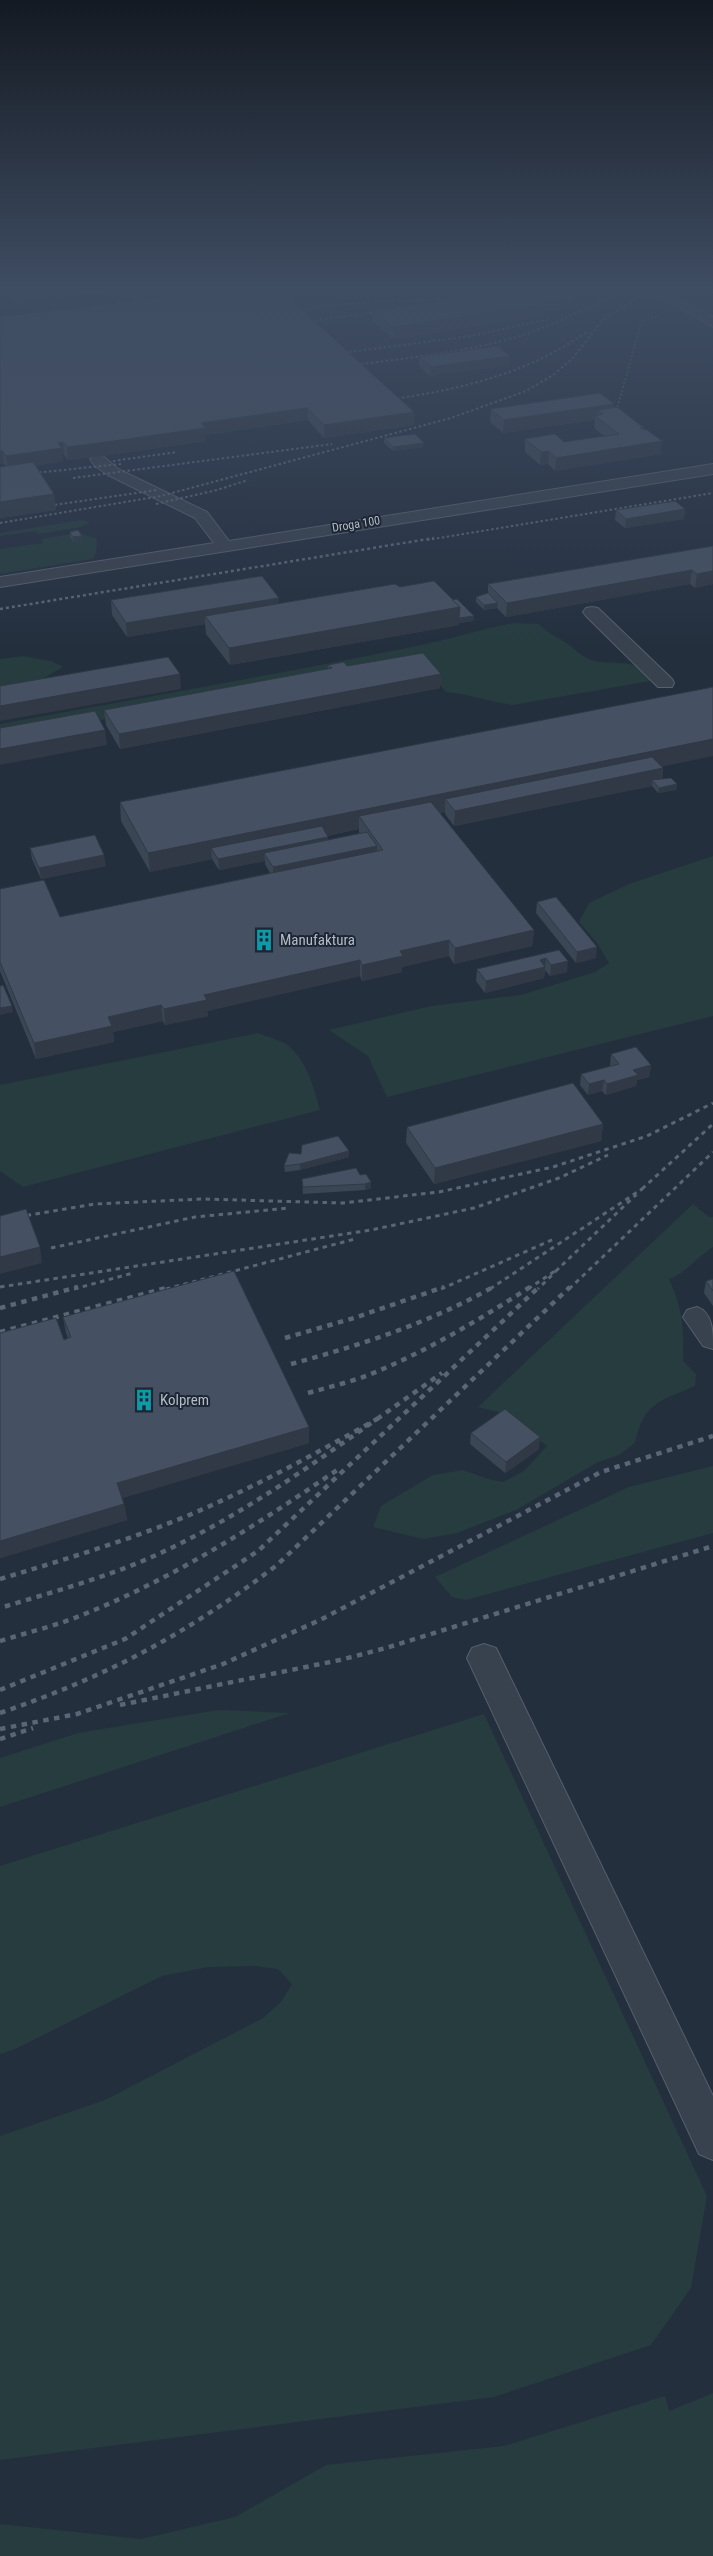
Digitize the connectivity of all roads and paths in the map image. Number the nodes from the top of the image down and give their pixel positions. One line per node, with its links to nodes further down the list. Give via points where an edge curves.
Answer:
1 (618, 408): 2 (path)
2 (611, 410)
3 (98, 459): 5 (lane, via 113,472 201,515)
4 (713, 469): 5 (lane, Droga 100)
5 (224, 546): 6 (lane, Droga 100)
6 (0, 582)
7 (592, 612): 8 (lane)
8 (665, 683)
9 (484, 1658): 10 (lane)
10 (713, 2140)

